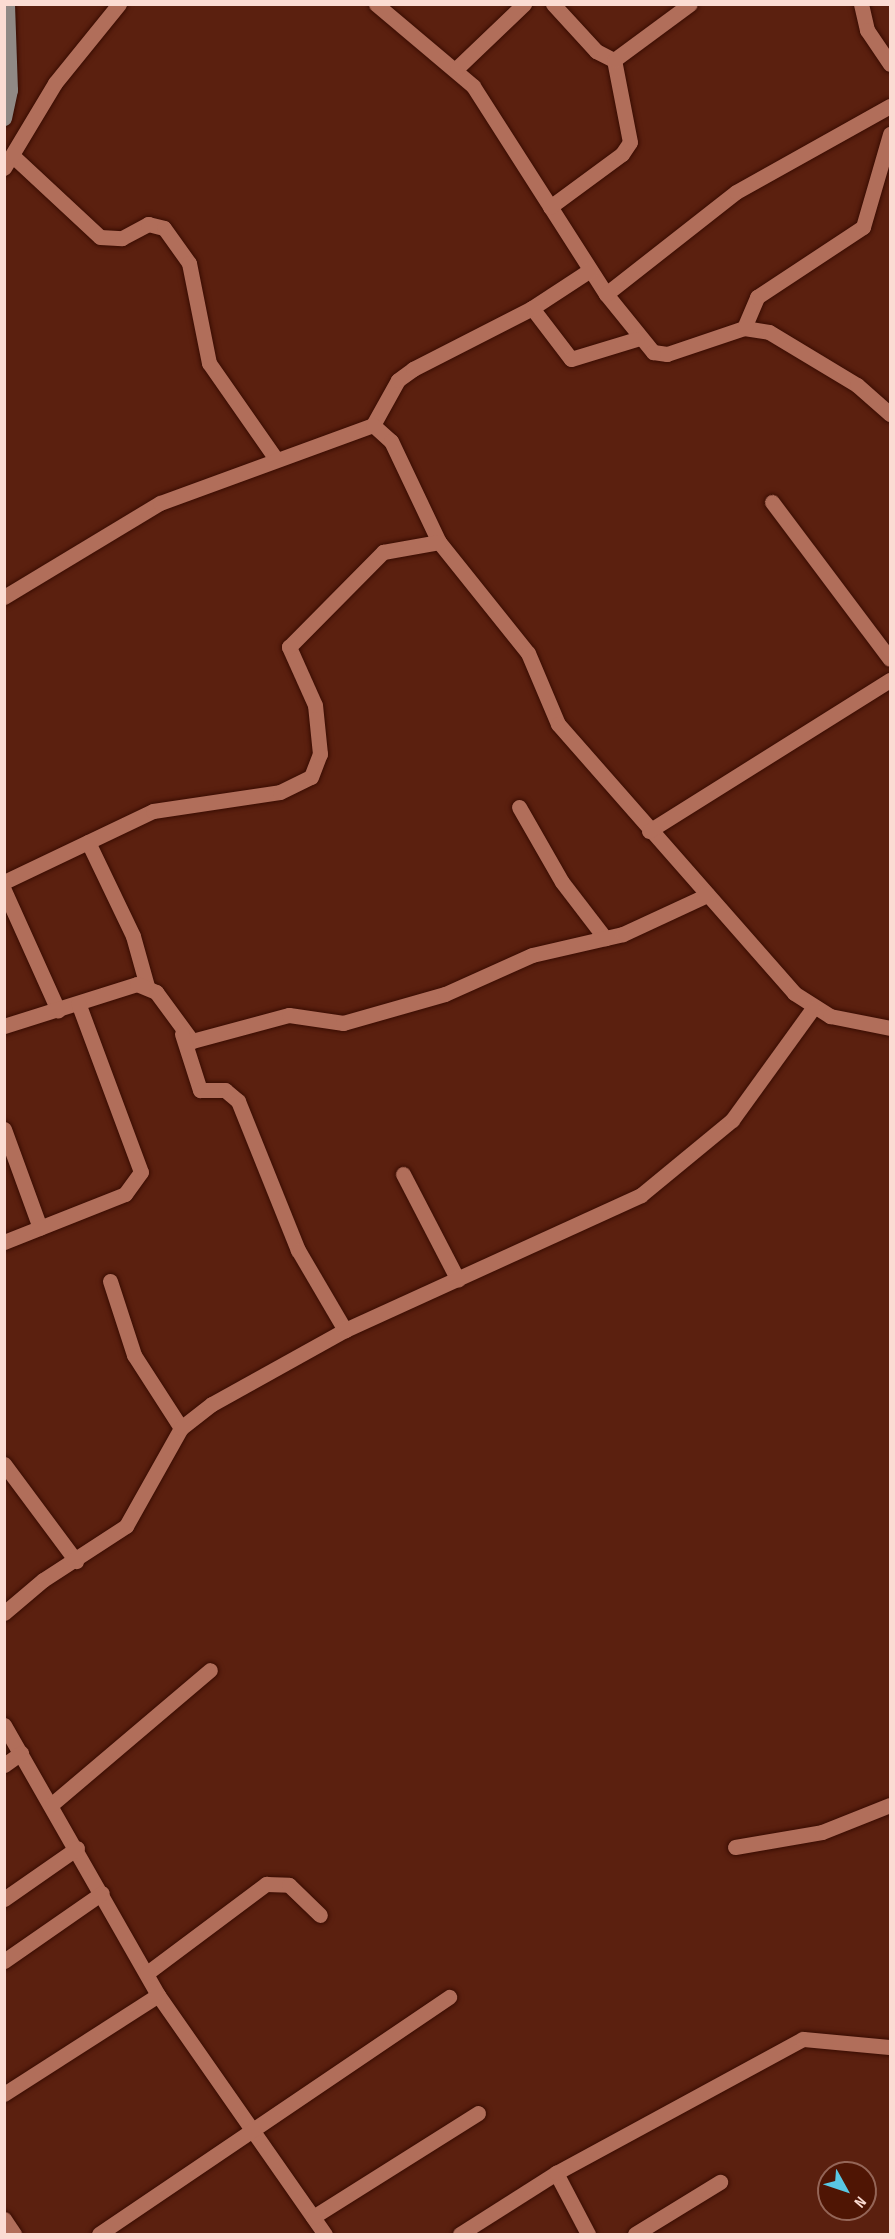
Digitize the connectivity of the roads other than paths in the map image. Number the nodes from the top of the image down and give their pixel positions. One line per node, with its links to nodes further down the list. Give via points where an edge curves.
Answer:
1 (119, 4): 14 (street, via 55,83)
2 (376, 4): 10 (street)
3 (524, 4): 10 (street)
4 (553, 4): 8 (street, via 596,51)
5 (690, 4): 8 (street)
6 (861, 4): 9 (street, via 864,24)
7 (7, 7): 12 (main road, via 10,90)
8 (614, 60): 15 (street, via 630,142 622,154)
9 (891, 64)
10 (457, 68): 15 (street)
11 (891, 106): 17 (street, via 736,192)
12 (4, 118)
13 (891, 135): 19 (street, via 863,227 757,297)
14 (9, 162): 23 (street, via 100,237 122,238 148,224 164,228 189,263 209,363)
15 (550, 207): 16 (street)
16 (590, 270): 17 (street); 18 (street)
17 (606, 294): 20 (street)
18 (532, 308): 20 (street, via 571,358); 22 (street, via 398,380)
19 (744, 327): 20 (street, via 667,354 653,352); 21 (street, via 788,340)
20 (637, 339)
21 (891, 414)
22 (373, 425): 23 (street); 25 (street, via 391,441)
23 (276, 459): 26 (street, via 136,515)
24 (772, 502): 27 (street)
25 (439, 542): 30 (street, via 528,653 558,724); 31 (street, via 383,552 289,646 289,657 315,705 320,754 311,777 280,792 173,805)
26 (4, 597)
27 (891, 659)
28 (891, 680): 30 (street)
29 (519, 807): 35 (street, via 562,882)
30 (649, 831): 34 (street)
31 (88, 842): 32 (street); 36 (street, via 133,936)
32 (4, 882)
33 (4, 890): 39 (street)
34 (707, 895): 35 (street, via 647,926); 38 (street)
35 (605, 938): 42 (street, via 532,955 445,994 344,1023 289,1016 204,1041)
36 (147, 986): 37 (street); 42 (street)
37 (78, 1003): 39 (street); 45 (street, via 141,1172 125,1194)
38 (813, 1008): 41 (street); 47 (street, via 732,1120 641,1195)
39 (58, 1010): 40 (street)
40 (4, 1026)
41 (891, 1028)
42 (182, 1034): 49 (street, via 200,1090 225,1090 238,1101 289,1230)
43 (4, 1129): 45 (street)
44 (404, 1174): 47 (street)
45 (40, 1228): 46 (street)
46 (4, 1242)
47 (458, 1280): 49 (street)
48 (110, 1281): 50 (street, via 134,1355)
49 (345, 1330): 50 (street, via 212,1404)
50 (181, 1428): 52 (street, via 138,1513)
51 (4, 1464): 52 (street)
52 (76, 1561): 53 (street)
53 (4, 1613)
54 (210, 1670): 58 (street)
55 (4, 1725): 56 (street)
56 (21, 1753): 57 (street); 58 (street)
57 (4, 1765)
58 (52, 1804): 61 (street)
59 (891, 1805): 60 (street, via 822,1832)
60 (735, 1847)
61 (77, 1848): 62 (street); 63 (street)
62 (102, 1893): 65 (street); 66 (street)
63 (4, 1899)
64 (320, 1915): 66 (street, via 289,1885 266,1884)
65 (4, 1961)
66 (147, 1973): 67 (street)
67 (158, 1995): 70 (street); 72 (street)
68 (449, 1997): 72 (street)
69 (891, 2047): 73 (street, via 803,2039)
70 (4, 2094)
71 (478, 2113): 75 (street)
72 (256, 2132): 75 (street); 78 (street)
73 (556, 2173): 80 (street); 81 (street)
74 (720, 2182): 82 (street)
75 (313, 2217): 79 (street)
76 (4, 2219): 77 (street)
77 (14, 2235)
78 (99, 2235)
79 (325, 2235)
80 (460, 2235)
81 (588, 2235)
82 (635, 2235)

